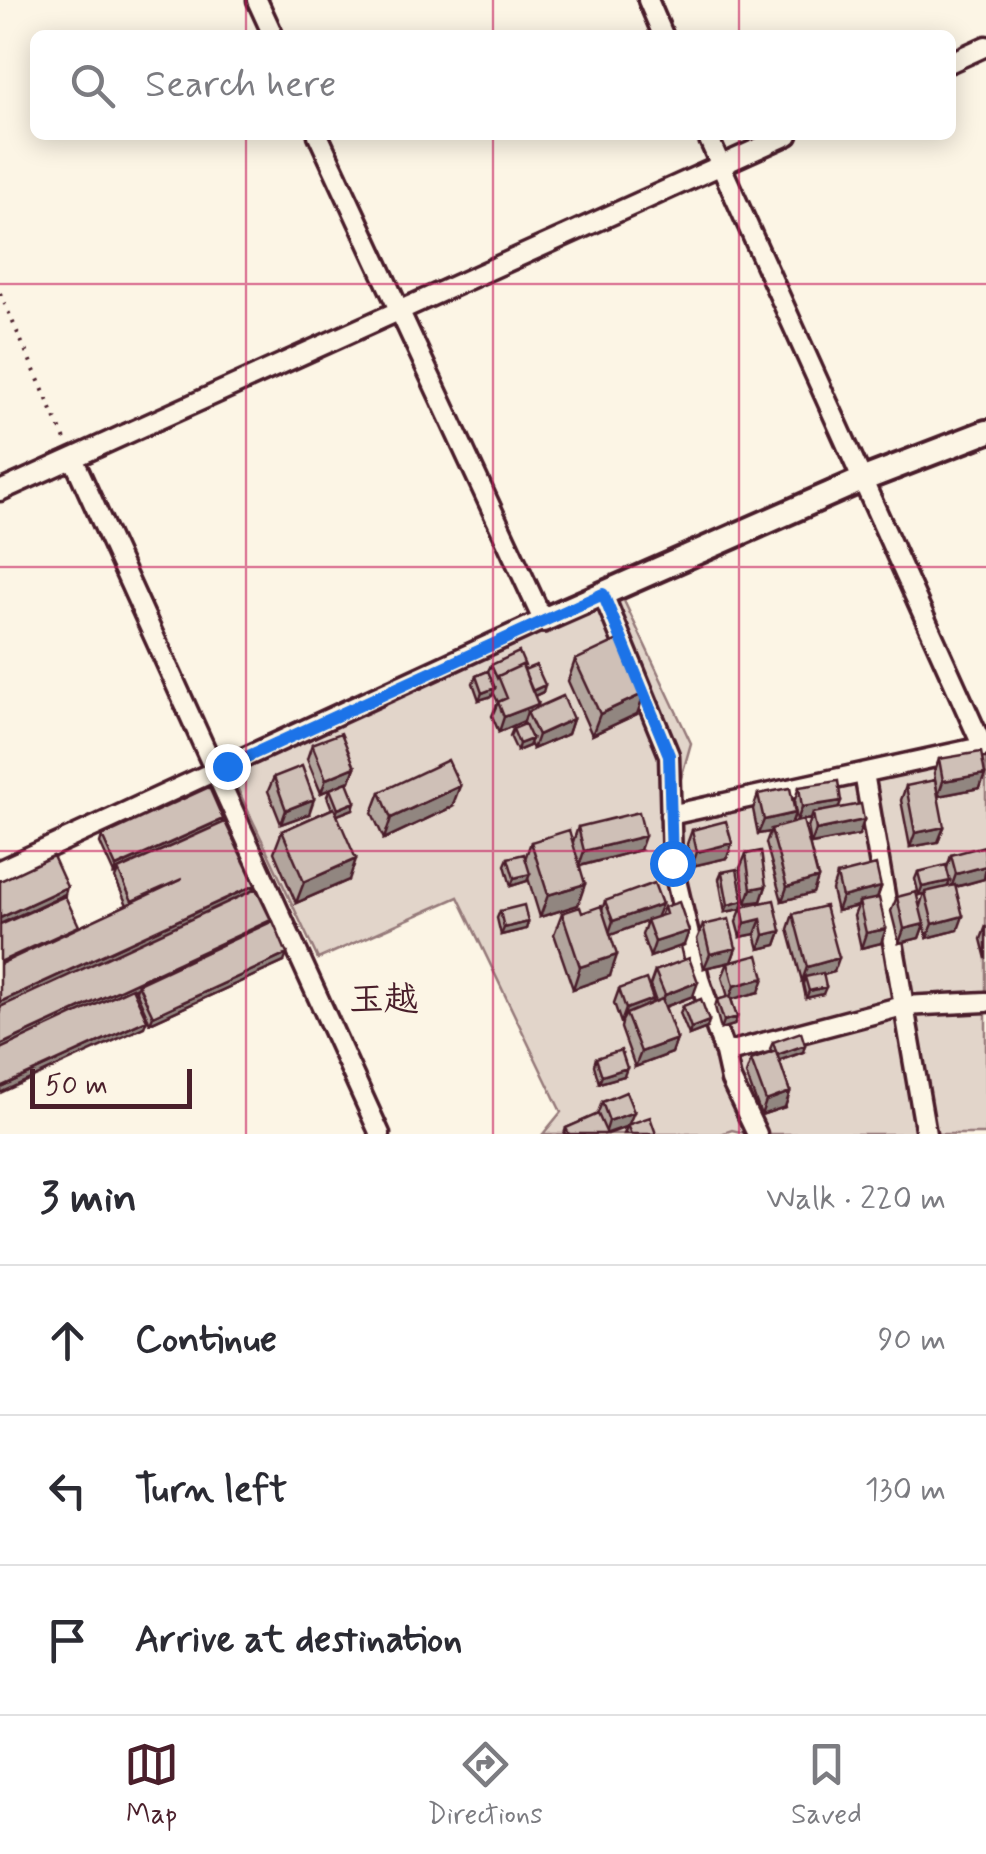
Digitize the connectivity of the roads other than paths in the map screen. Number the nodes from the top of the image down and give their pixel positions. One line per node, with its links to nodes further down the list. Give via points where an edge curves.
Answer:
1 (257, 0): 3 (street)
2 (648, 0): 4 (street)
3 (271, 30)
4 (661, 30)
5 (986, 46): 6 (street)
6 (956, 60)
7 (320, 140): 11 (street)
8 (708, 140): 10 (street)
9 (777, 140): 10 (street)
10 (720, 166): 11 (street); 14 (street)
11 (398, 312): 13 (street); 17 (street)
12 (986, 432): 14 (street)
13 (73, 458): 15 (street); 19 (street)
14 (864, 479): 16 (street); 18 (street)
15 (0, 491)
16 (603, 594): 17 (street); 21 (street, via 669,755)
17 (543, 620): 19 (street)
18 (985, 746): 20 (street)
19 (217, 770): 22 (street); 26 (street)
20 (864, 773): 21 (street); 24 (street)
21 (670, 815): 25 (street, via 672,863 700,982)
22 (0, 870)
23 (986, 1002): 24 (street)
24 (903, 1006): 25 (street); 28 (street)
25 (725, 1053): 27 (street)
26 (380, 1134)
27 (758, 1134)
28 (926, 1134)

